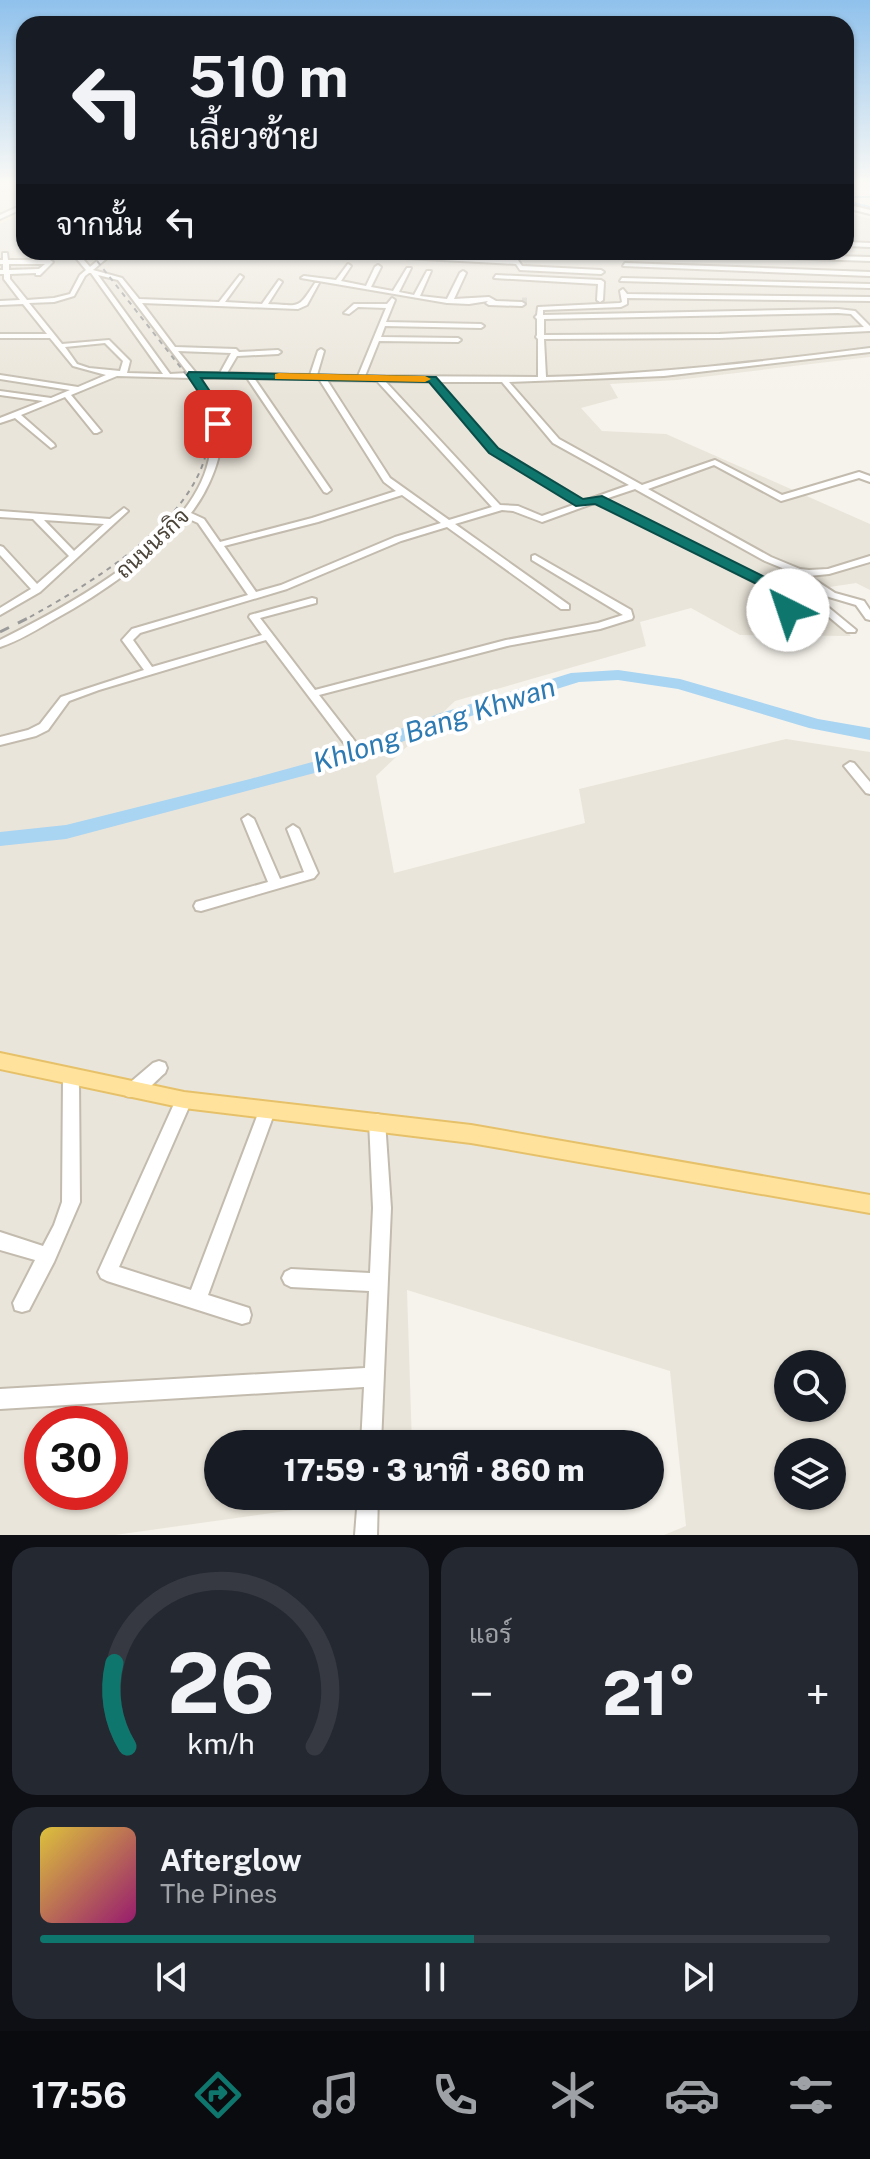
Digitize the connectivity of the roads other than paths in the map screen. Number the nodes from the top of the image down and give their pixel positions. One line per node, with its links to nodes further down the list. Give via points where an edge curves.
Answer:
1 (3, 259): 14 (street)
2 (40, 260): 14 (street, via 50,262 39,273)
3 (81, 260): 13 (street)
4 (100, 260): 13 (street)
5 (104, 260): 20 (street, ถนนนรกิจ)
6 (481, 260): 16 (street, via 518,262 520,268)
7 (625, 260): 8 (street)
8 (625, 265): 18 (street); 22 (street)
9 (316, 266): 23 (street, via 306,278)
10 (348, 266): 23 (street)
11 (378, 267): 27 (street)
12 (409, 269): 29 (street)
13 (91, 271): 20 (street); 38 (street, via 72,295); 63 (street)
14 (2, 272): 38 (street)
15 (429, 272): 31 (street)
16 (601, 272)
17 (463, 273): 34 (street)
18 (870, 274)
19 (240, 277): 40 (street)
20 (120, 279): 37 (street, ถนนนรกิจ)
21 (528, 279): 28 (street); 35 (street, via 496,276); 36 (street, via 603,283)
22 (622, 280): 26 (street); 30 (street)
23 (338, 281): 27 (street)
24 (279, 282): 42 (street)
25 (317, 284): 42 (street, via 301,307)
26 (870, 286)
27 (368, 287): 29 (street)
28 (524, 287)
29 (396, 292): 31 (street)
30 (624, 296): 32 (street); 41 (street, via 625,303 619,305)
31 (416, 297): 34 (street)
32 (774, 297): 33 (street); 43 (street)
33 (870, 299)
34 (451, 300): 35 (street)
35 (490, 300): 41 (street)
36 (600, 300)
37 (135, 301): 40 (street); 57 (street, ถนนนรกิจ)
38 (25, 302): 39 (street); 50 (street)
39 (0, 303)
40 (221, 304): 42 (street)
41 (542, 305): 46 (street)
42 (264, 306)
43 (786, 311): 45 (street); 49 (street, via 850,311)
44 (347, 313): 47 (street, via 354,305 391,303)
45 (676, 316): 46 (street); 51 (street)
46 (538, 317): 53 (street)
47 (382, 324): 48 (street); 54 (street)
48 (481, 326)
49 (869, 329): 51 (street)
50 (51, 336): 52 (street); 56 (street)
51 (688, 336): 53 (street)
52 (2, 337)
53 (539, 337): 72 (street)
54 (376, 339): 55 (street); 69 (street)
55 (458, 340)
56 (59, 346): 62 (street, via 78,368); 62 (street, via 107,341 127,361)
57 (175, 349): 61 (street); 64 (street, ถนนนรกิจ)
58 (870, 350): 72 (street, via 660,374)
59 (321, 351): 68 (street)
60 (278, 352): 61 (street)
61 (234, 354): 65 (street)
62 (121, 373): 63 (street); 74 (street)
63 (167, 374): 64 (street)
64 (193, 375): 65 (street); 91 (street, ถนนนรกิจ, via 214,408 219,443 205,487)
65 (222, 375): 66 (street)
66 (249, 376): 68 (street); 84 (street)
67 (0, 377): 74 (street)
68 (318, 378): 69 (street); 85 (street, via 387,480)
69 (361, 378): 70 (street)
70 (378, 378): 73 (street); 88 (street)
71 (502, 378): 72 (street); 73 (street); 83 (street, via 549,436)
72 (542, 378)
73 (432, 379): 87 (street, via 493,450)
74 (82, 390): 75 (street)
75 (67, 395): 77 (street); 80 (street)
76 (0, 396): 77 (street)
77 (53, 401): 78 (street)
78 (17, 415): 79 (street); 81 (street)
79 (0, 421)
80 (97, 431)
81 (51, 446)
82 (870, 479): 83 (street, via 859,475 784,498 715,462)
83 (639, 487): 86 (street); 100 (street)
84 (327, 490)
85 (401, 492): 94 (street); 95 (street)
86 (597, 499): 87 (street); 108 (street, via 777,590 788,610 760,611)
87 (581, 503): 88 (street, via 542,519 511,507)
88 (498, 508): 94 (street)
89 (124, 511): 93 (street)
90 (0, 514): 92 (street)
91 (186, 514): 95 (street, via 197,516); 112 (street, ถนนนรกิจ, via 124,572)
92 (36, 517): 93 (street); 97 (street)
93 (113, 522): 97 (street)
94 (449, 524): 102 (street); 104 (street)
95 (218, 545): 102 (street)
96 (2, 554): 101 (street)
97 (73, 555): 101 (street)
98 (535, 558): 114 (street, via 628,617)
99 (870, 559): 100 (street, via 828,574)
100 (798, 573): 107 (street, via 832,595 860,603); 110 (street, via 793,576 796,585)
101 (37, 590): 105 (street)
102 (254, 596): 113 (street, via 130,635 127,640)
103 (312, 601): 106 (street)
104 (565, 607)
105 (0, 612)
106 (254, 617): 109 (street); 111 (street)
107 (870, 617)
108 (762, 619)
109 (240, 620)
110 (851, 630)
111 (268, 636): 113 (street); 114 (street)
112 (0, 644)
113 (149, 670): 115 (street, via 65,699 44,727)
114 (312, 694): 116 (street)
115 (0, 741)
116 (351, 744)
117 (850, 766): 118 (street)
118 (870, 790)
119 (248, 819): 121 (street)
120 (293, 829): 121 (street, via 311,873)
121 (276, 885): 122 (street)
122 (201, 906)
123 (0, 1061): 125 (main road)
124 (159, 1068): 126 (street)
125 (71, 1078): 126 (main road); 132 (street, via 71,1202)
126 (132, 1091): 127 (main road)
127 (184, 1100): 128 (main road); 135 (street, via 107,1272)
128 (267, 1111): 129 (main road); 135 (street)
129 (377, 1121): 130 (main road); 134 (street)
130 (870, 1204)
131 (0, 1241): 132 (street)
132 (48, 1256): 136 (street)
133 (291, 1278): 134 (street)
134 (379, 1282): 138 (street)
135 (196, 1301): 137 (street)
136 (22, 1303)
137 (242, 1315)
138 (375, 1377): 139 (street); 140 (street)
139 (0, 1399)
140 (372, 1430)
141 (367, 1510): 142 (street)
142 (366, 1535)

